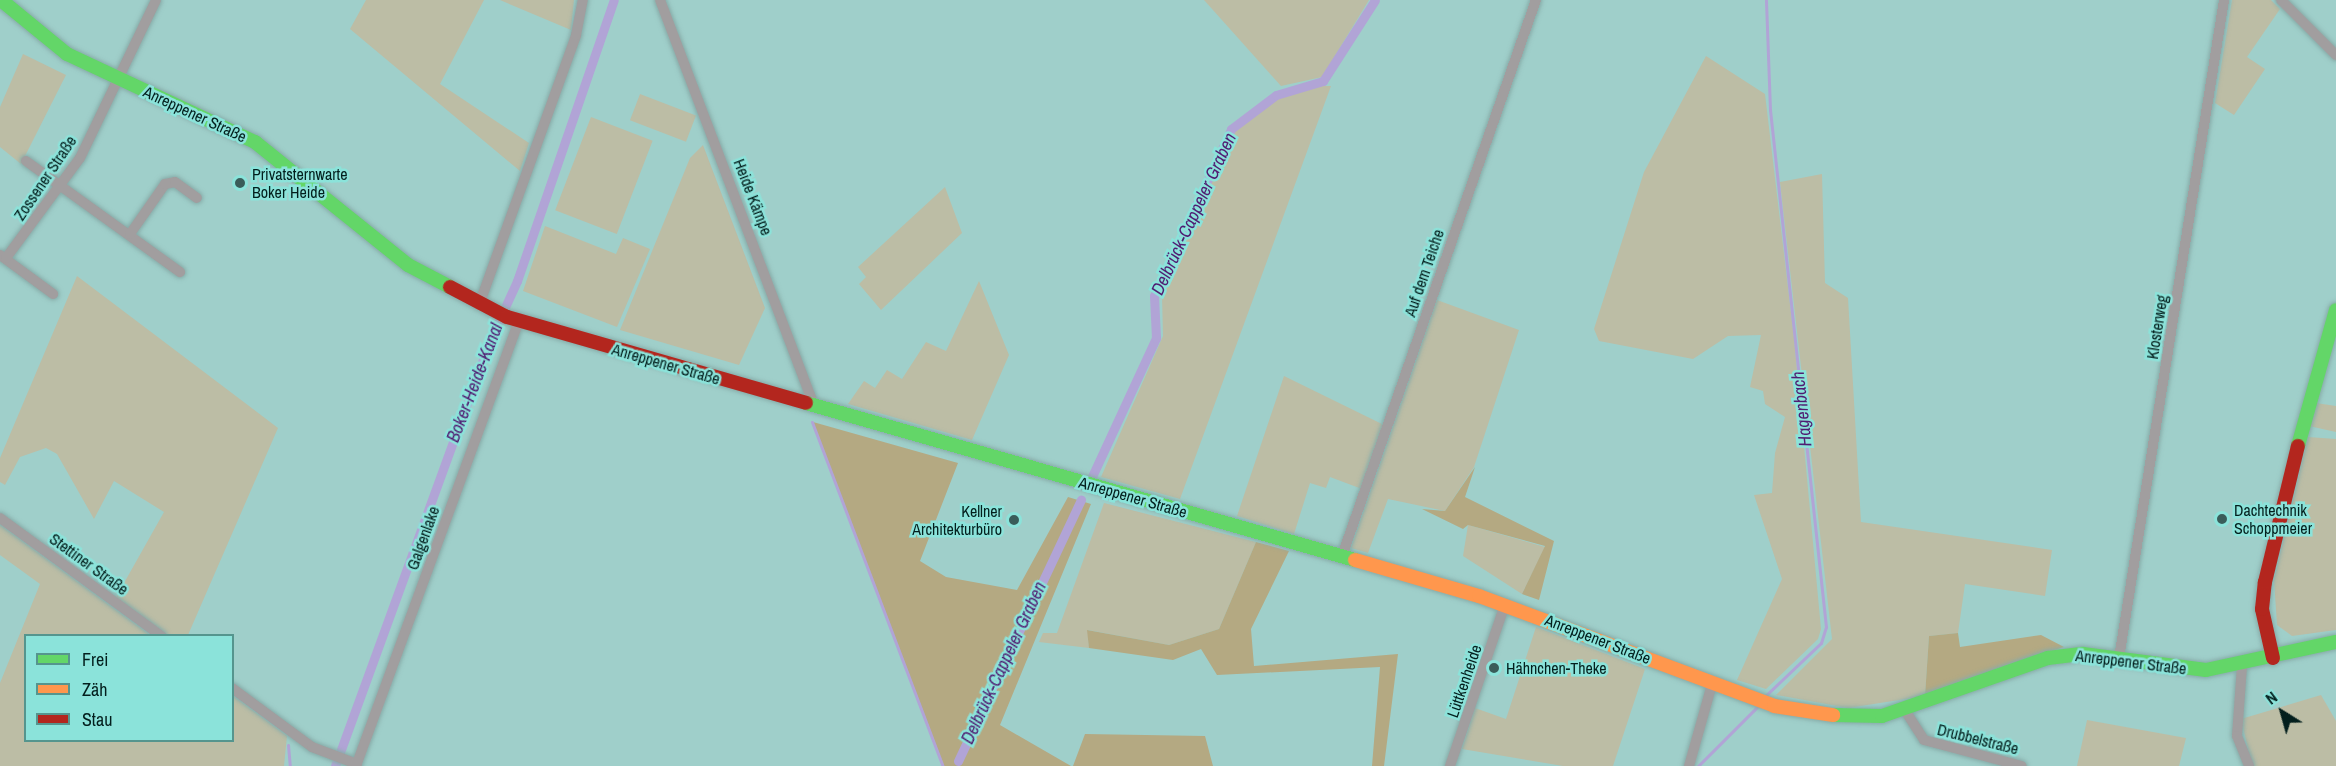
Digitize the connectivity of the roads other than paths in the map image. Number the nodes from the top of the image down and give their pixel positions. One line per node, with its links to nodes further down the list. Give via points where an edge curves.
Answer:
1 (1, 0): 9 (street, Anreppener Straße, via 67,54)
2 (156, 0): 9 (street, Zossener Straße)
3 (583, 0): 17 (street, via 576,35)
4 (660, 0): 20 (street, Heide Kämpe)
5 (1536, 0): 22 (street, Auf dem Teiche)
6 (2224, 0): 26 (street, Klosterweg)
7 (2282, 0): 8 (street)
8 (2336, 55)
9 (118, 79): 11 (street, Zossener Straße); 17 (street, Anreppener Straße, via 255,142 408,265)
10 (26, 161): 11 (street)
11 (61, 186): 13 (street); 14 (street, Zossener Straße)
12 (197, 198): 13 (street, via 175,182 165,184)
13 (130, 234): 15 (street)
14 (3, 256): 16 (street, Zossener Straße)
15 (180, 272)
16 (53, 294)
17 (479, 305): 19 (street, Anreppener Straße)
18 (2336, 310): 27 (street, via 2320,353 2265,582 2262,609)
19 (507, 316): 20 (street, Anreppener Straße); 32 (street, Galgenlake)
20 (814, 406): 22 (street, Anreppener Straße)
21 (0, 518): 24 (street, Stettiner Straße)
22 (1342, 556): 23 (street, Anreppener Straße)
23 (1505, 604): 29 (street, Anreppener Straße); 33 (street, Lüttkenheide)
24 (158, 634)
25 (2336, 642): 27 (street, Anreppener Straße)
26 (2119, 658): 28 (street, Anreppener Straße, via 2197,670); 31 (street, Anreppener Straße, via 2048,658)
27 (2273, 658): 28 (street, Anreppener Straße)
28 (2242, 666): 36 (street, via 2237,736)
29 (1712, 684): 31 (street, Anreppener Straße, via 1774,706 1848,718); 34 (street)
30 (234, 689): 32 (street, via 327,754)
31 (1906, 712): 35 (street, Drubbelstraße, via 1924,740)
32 (353, 764)
33 (1450, 766)
34 (1689, 766)
35 (2022, 766)
36 (2249, 766)

